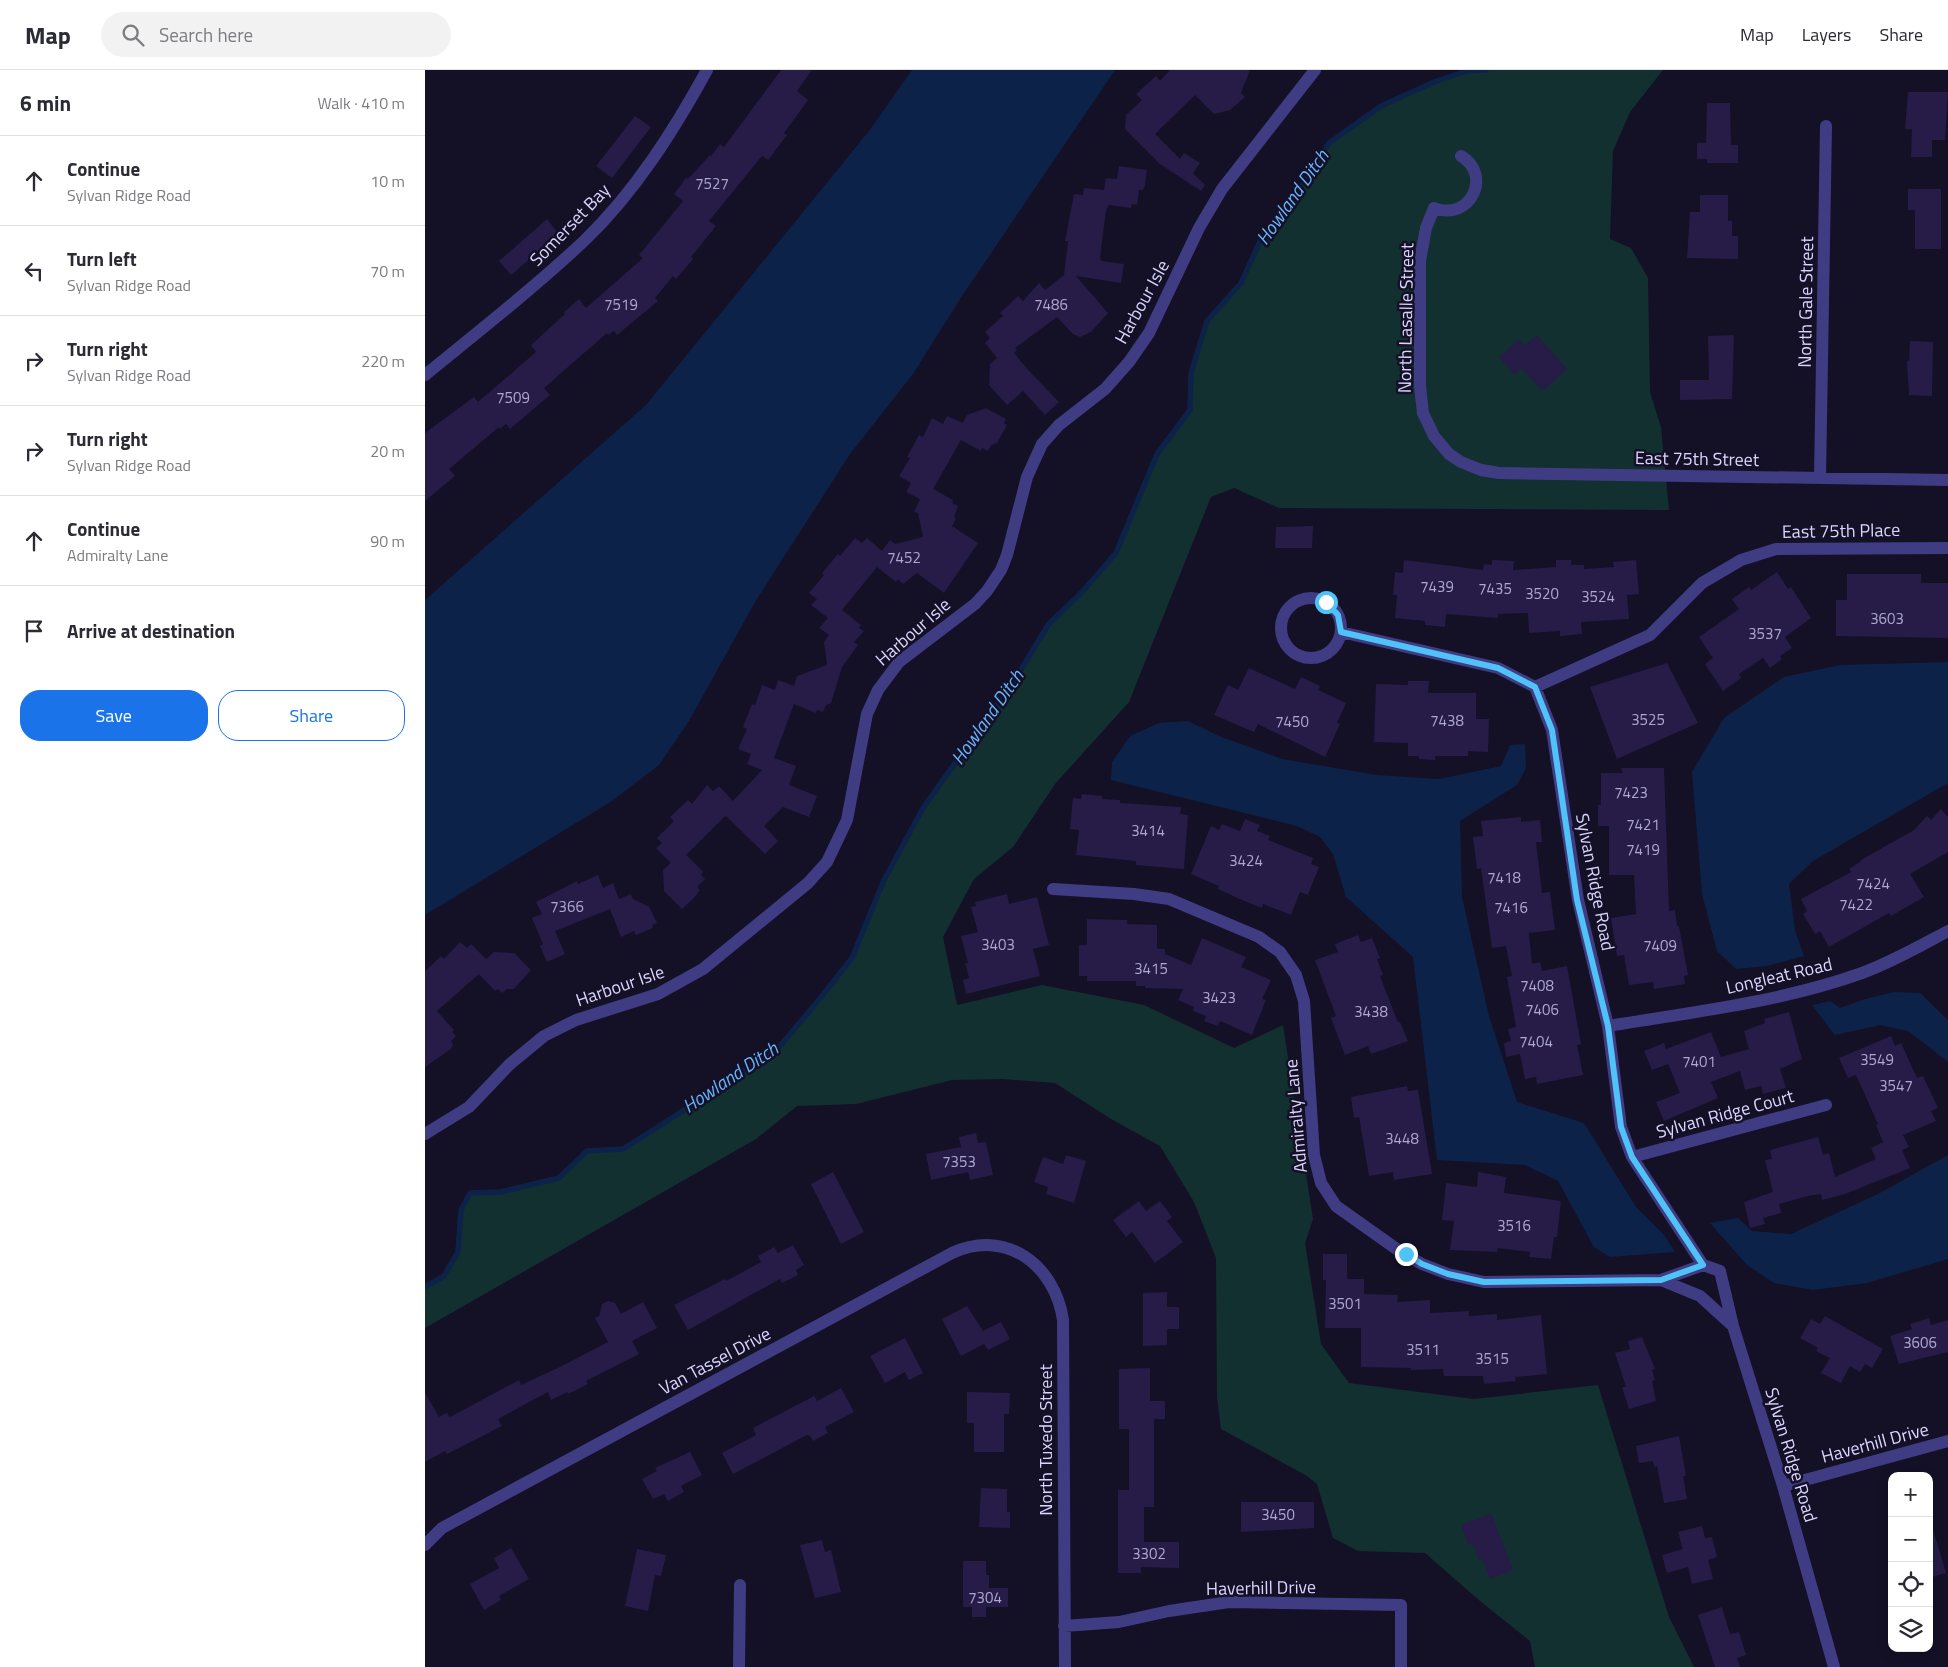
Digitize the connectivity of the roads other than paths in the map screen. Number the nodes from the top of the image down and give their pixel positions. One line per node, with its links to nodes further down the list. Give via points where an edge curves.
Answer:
1 (707, 70): 5 (street, Somerset Bay, via 665,140 585,239 539,282)
2 (1315, 70): 16 (street, Harbour Isle, via 1222,189 1199,228 1149,333 1129,362 1105,389 1059,425 1042,444 1027,477 1007,555 987,591 975,604 899,662 877,690 867,714 847,820 837,846 821,869 717,960 689,979 658,994 576,1020 544,1036 510,1064 469,1108)
3 (1826, 126): 7 (street, North Gale Street)
4 (1461, 156): 6 (street, North Lasalle Street, via 1474,172 1475,190 1468,203 1456,210 1434,208 1424,234 1420,262 1423,413 1434,436)
5 (425, 375)
6 (1449, 454): 7 (street, East 75th Street, via 1461,462 1499,474)
7 (1820, 478): 8 (street, East 75th Street)
8 (1948, 480)
9 (1948, 548): 11 (street, East 75th Place, via 1776,549 1741,560 1702,583 1650,635)
10 (1341, 632): 10 (street, via 1335,610 1315,598 1293,605 1285,614 1282,625 1288,647 1308,658 1330,652); 11 (street, via 1498,668)
11 (1535, 687): 14 (street, Sylvan Ridge Road, via 1552,730 1577,900)
12 (1053, 890): 20 (street, Admiralty Lane, via 1134,894 1169,900 1259,937 1280,952 1296,975 1304,1000 1314,1155 1321,1183 1336,1206 1398,1250 1448,1274 1484,1282)
13 (1948, 931): 14 (street, Longleat Road, via 1871,969 1813,989)
14 (1608, 1026): 17 (street, Sylvan Ridge Road, via 1618,1116)
15 (1826, 1105): 17 (street, Sylvan Ridge Court)
16 (425, 1134)
17 (1632, 1157): 19 (street, Sylvan Ridge Road)
18 (998, 1246): 24 (street, Van Tassel Drive, via 974,1246 952,1253 438,1531); 26 (street, North Tuxedo Street, via 1025,1256 1043,1270 1056,1290 1061,1307)
19 (1703, 1265): 20 (street); 21 (street, Sylvan Ridge Road, via 1720,1270)
20 (1661, 1280): 21 (street, Admiralty Lane, via 1700,1296)
21 (1733, 1326): 23 (street, Sylvan Ridge Road)
22 (1948, 1441): 23 (street, Haverhill Drive)
23 (1783, 1486): 30 (street, Sylvan Ridge Road)
24 (425, 1544)
25 (740, 1585): 27 (street)
26 (1064, 1626): 28 (street, North Tuxedo Street); 29 (street, Haverhill Drive, via 1119,1622 1229,1602 1401,1606)
27 (739, 1667)
28 (1065, 1667)
29 (1401, 1667)
30 (1834, 1667)

